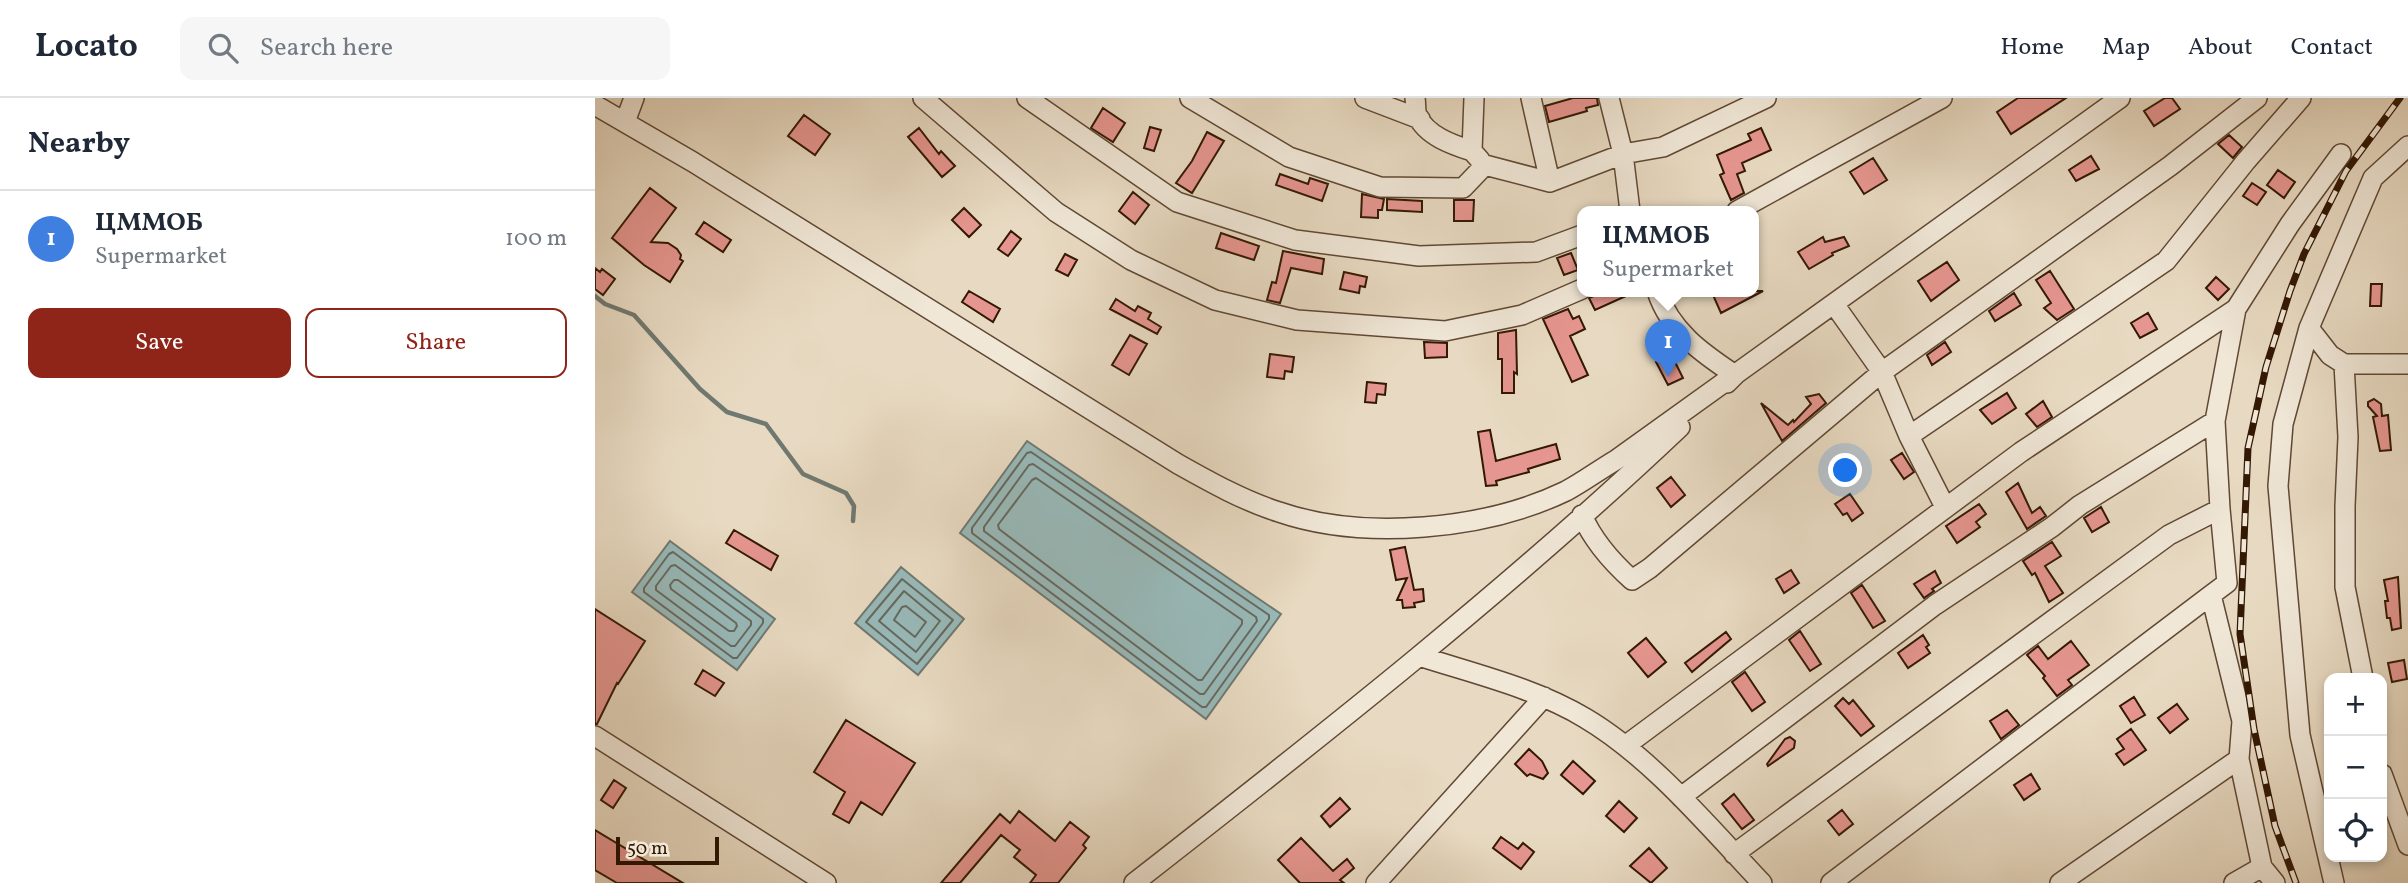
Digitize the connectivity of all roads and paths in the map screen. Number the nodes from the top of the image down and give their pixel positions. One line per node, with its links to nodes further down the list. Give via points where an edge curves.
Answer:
1 (634, 98): 18 (street)
2 (923, 98): 27 (street, via 1056,212 1131,260 1215,300 1297,320 1445,331 1522,315)
3 (1027, 98): 26 (street, via 1177,202 1295,240 1419,256 1536,252)
4 (1190, 98): 22 (street, via 1289,157 1380,187 1463,188)
5 (1364, 98): 17 (street)
6 (1415, 98): 17 (street)
7 (1474, 98): 22 (street)
8 (1531, 98): 23 (street)
9 (1609, 98): 20 (street)
10 (1766, 98): 15 (street)
11 (1942, 98): 25 (street)
12 (2120, 98): 29 (street)
13 (2257, 98): 34 (street, via 2170,166)
14 (2301, 98): 37 (street, via 2167,261)
15 (1743, 104): 20 (street, via 1663,147)
16 (595, 105): 18 (street)
17 (1420, 119): 22 (street, via 1451,145)
18 (625, 122): 35 (street, via 1178,464 1280,513 1339,525 1393,529 1508,513 1565,491 1616,460)
19 (2408, 146): 31 (street, via 2373,178)
20 (1623, 154): 23 (street); 24 (street)
21 (2341, 154): 30 (street)
22 (1479, 158): 23 (street)
23 (1550, 182)
24 (1629, 206)
25 (1746, 206)
26 (1577, 237)
27 (1577, 291)
28 (1660, 297): 35 (street, via 1678,332)
29 (1835, 304): 34 (street); 35 (street)
30 (2236, 309): 36 (street); 38 (street)
31 (2309, 328): 32 (street, via 2330,355); 61 (street, via 2283,424 2279,486 2300,735)
32 (2344, 364): 33 (street); 43 (street, via 2348,437 2345,587)
33 (2408, 364)
34 (1882, 372): 37 (street); 40 (street, via 1632,580 1589,533)
35 (1735, 375): 40 (street)
36 (2215, 421): 39 (street); 49 (street, via 2080,505 1935,605)
37 (1909, 436): 38 (street)
38 (1945, 507): 46 (street)
39 (2220, 509): 41 (street, via 2227,583); 51 (street, via 2169,536)
40 (1582, 515): 42 (street)
41 (2211, 595): 47 (street, via 2242,721); 57 (street)
42 (1419, 656): 44 (street); 54 (street)
43 (2362, 673)
44 (1544, 697): 46 (street); 55 (street)
45 (595, 736): 53 (street)
46 (1625, 746): 49 (street)
47 (2239, 759): 52 (street); 58 (street)
48 (2387, 788): 50 (street)
49 (1681, 797): 51 (street)
50 (2408, 845)
51 (1734, 854): 56 (street)
52 (2262, 867): 59 (street); 60 (street)
53 (826, 883)
54 (1135, 883)
55 (1375, 883)
56 (1762, 883)
57 (1831, 883)
58 (2060, 883)
59 (2234, 883)
60 (2275, 883)
61 (2334, 883)

